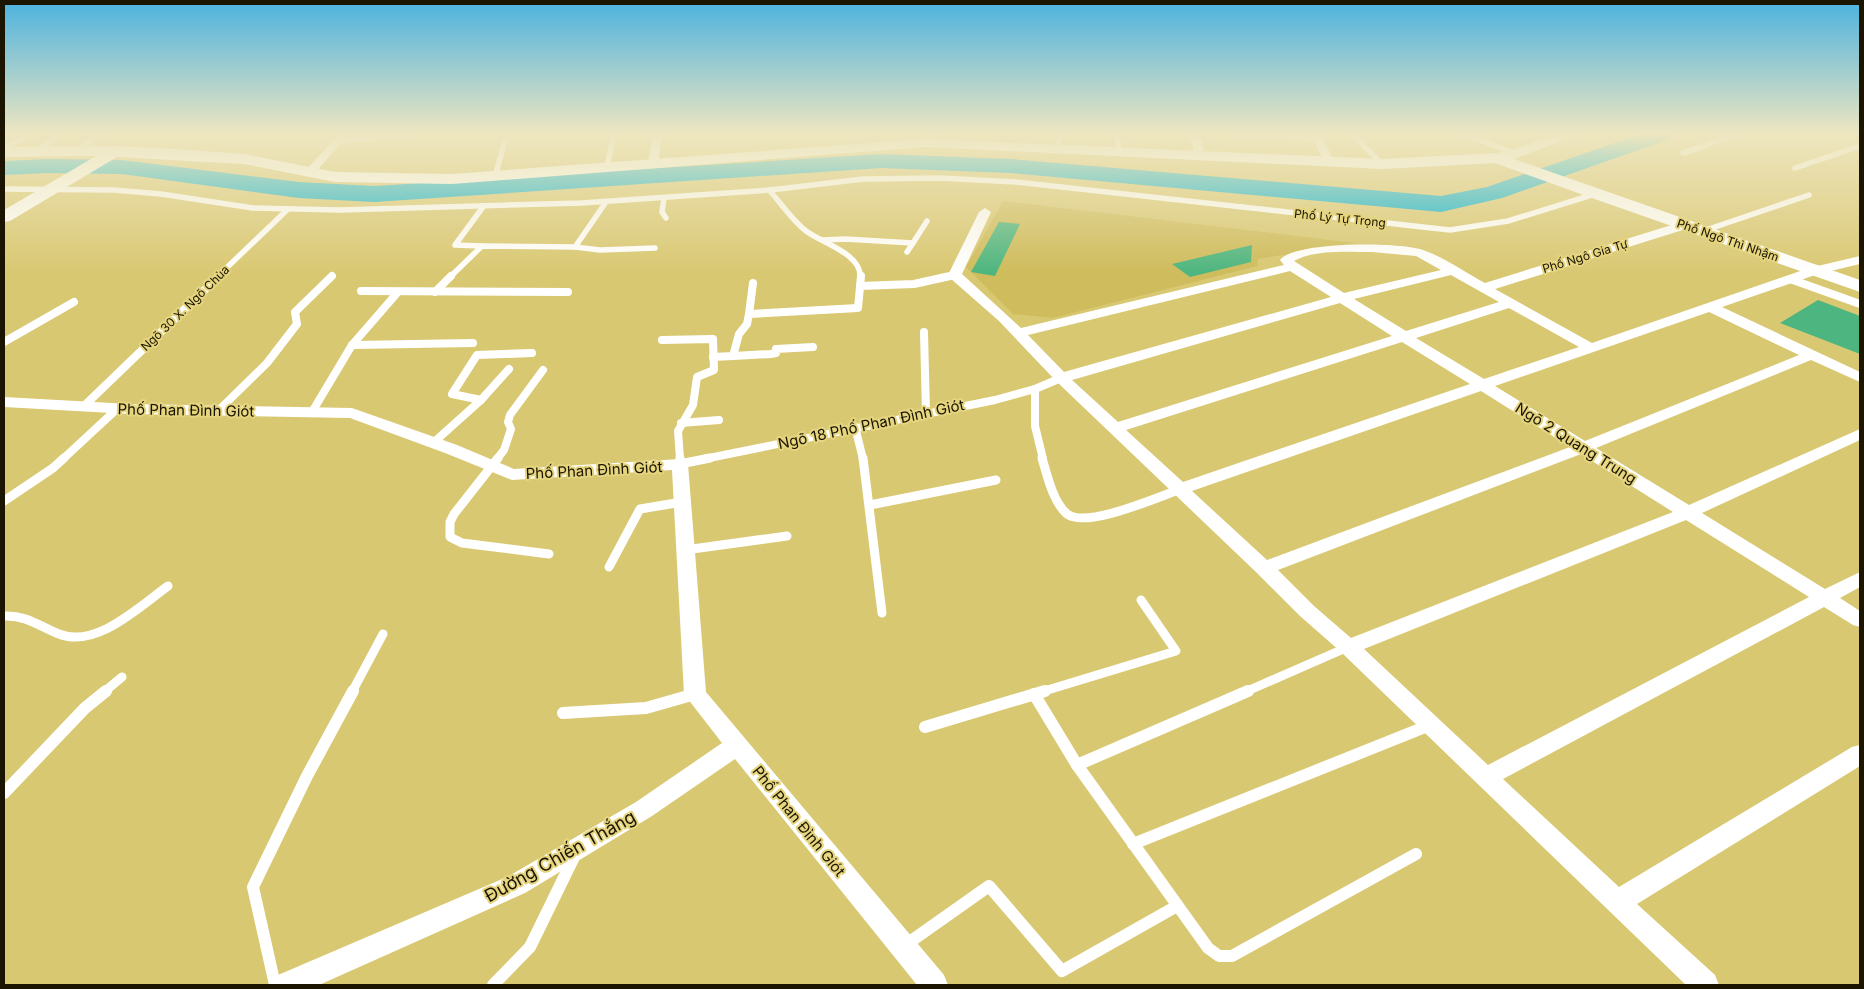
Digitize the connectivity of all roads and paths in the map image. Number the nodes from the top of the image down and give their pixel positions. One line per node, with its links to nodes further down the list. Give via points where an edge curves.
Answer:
1 (64, 181): 5 (street)
2 (843, 181): 7 (lane, Phố Lý Tự Trọng)
3 (1006, 181): 8 (lane, Phố Lý Tự Trọng, via 1450,230 1508,221)
4 (1565, 181): 8 (street, Phố Ngô Thì Nhậm)
5 (61, 183): 6 (lane, Phố Lý Tự Trọng); 13 (lane, Phố Lý Tự Trọng); 15 (street)
6 (4, 189)
7 (769, 190): 10 (lane, Phố Lý Tự Trọng); 20 (lane, via 806,231)
8 (1595, 194): 18 (street, Phố Ngô Thì Nhậm)
9 (1809, 195): 19 (lane)
10 (664, 198): 11 (lane, Phố Lý Tự Trọng); 16 (lane, via 662,212)
11 (606, 202): 12 (lane, Phố Lý Tự Trọng); 23 (lane)
12 (483, 207): 13 (lane, Phố Lý Tự Trọng); 22 (lane, via 455,245)
13 (287, 210): 68 (lane, Ngõ 30 X. Ngõ Chùa)
14 (985, 212): 30 (street)
15 (4, 217)
16 (666, 218)
17 (926, 221): 21 (lane)
18 (1685, 225): 19 (street, Phố Ngô Thì Nhậm); 36 (street, Phố Ngô Gia Tự)
19 (1703, 231): 29 (street, Phố Ngô Thì Nhậm)
20 (820, 241): 21 (lane, via 845,239); 34 (lane, via 836,247 858,264)
21 (913, 243): 25 (lane)
22 (482, 246): 23 (lane); 39 (lane)
23 (575, 247): 24 (lane, via 600,250)
24 (655, 248)
25 (907, 252)
26 (1860, 260): 29 (street)
27 (1292, 266): 28 (street, via 1286,260 1293,255 1336,249 1382,248 1420,253); 41 (street, Ngõ 2 Quang Trung); 48 (street)
28 (1453, 271): 36 (street); 41 (street)
29 (1814, 271): 32 (street); 35 (street, Phố Ngô Thì Nhậm)
30 (955, 274): 34 (lane, via 914,284); 48 (street)
31 (332, 276): 70 (lane, via 295,312 297,324 267,363)
32 (1790, 279): 44 (lane); 45 (street)
33 (753, 283): 46 (lane)
34 (860, 286): 46 (lane, via 858,308)
35 (1860, 286)
36 (1484, 288): 43 (street)
37 (361, 291): 38 (lane)
38 (398, 292): 39 (lane); 53 (lane)
39 (435, 292): 40 (lane)
40 (568, 292)
41 (1342, 298): 49 (street, Ngõ 2 Quang Trung); 62 (street)
42 (74, 302): 51 (lane)
43 (1510, 303): 49 (street); 55 (street)
44 (1860, 304)
45 (1710, 307): 55 (street); 57 (street)
46 (749, 314): 58 (lane)
47 (924, 332): 72 (lane)
48 (1018, 333): 62 (street)
49 (1403, 336): 64 (street, Ngõ 2 Quang Trung); 76 (street)
50 (662, 340): 59 (lane, via 713,339)
51 (4, 342)
52 (473, 343): 53 (lane)
53 (352, 345): 71 (lane)
54 (813, 347): 58 (lane)
55 (1591, 348): 64 (street)
56 (532, 354): 66 (lane, via 477,355 452,394)
57 (1811, 355): 63 (street); 79 (street)
58 (733, 356): 59 (lane)
59 (713, 357): 74 (lane, via 714,370 697,377 693,405)
60 (508, 369): 66 (lane)
61 (543, 370): 81 (lane, via 510,415 511,429 504,450)
62 (1062, 378): 65 (lane, Ngõ 18 Phố Phan Đình Giót); 76 (street)
63 (1860, 378)
64 (1482, 385): 79 (street, Ngõ 2 Quang Trung); 83 (street)
65 (1035, 389): 72 (lane, Ngõ 18 Phố Phan Đình Giót); 83 (lane, via 1039,446 1059,506 1067,515 1087,519 1099,517)
66 (481, 400): 78 (lane)
67 (4, 402): 68 (street, Phố Phan Đình Giót)
68 (84, 406): 69 (street, Phố Phan Đình Giót)
69 (118, 408): 70 (street, Phố Phan Đình Giót); 84 (lane, via 53,468)
70 (219, 410): 71 (street, Phố Phan Đình Giót)
71 (312, 412): 78 (street, Phố Phan Đình Giót, via 352,413)
72 (926, 412): 75 (lane, Ngõ 18 Phố Phan Đình Giót)
73 (719, 420): 74 (lane)
74 (682, 423): 80 (lane, via 678,431)
75 (855, 427): 80 (lane, Ngõ 18 Phố Phan Đình Giót); 86 (lane, via 862,450)
76 (1116, 428): 83 (street)
77 (1860, 434): 87 (street)
78 (433, 443): 81 (street, Phố Phan Đình Giót)
79 (1583, 448): 87 (street, Ngõ 2 Quang Trung); 92 (street)
80 (680, 464): 81 (street, Phố Phan Đình Giót, via 512,475); 85 (street, Phố Phan Đình Giót)
81 (493, 466): 90 (lane, via 454,514 450,522 450,538 462,543)
82 (996, 480): 86 (lane)
83 (1181, 489): 92 (street)
84 (4, 501)
85 (682, 502): 89 (street, Phố Phan Đình Giót); 91 (lane, via 640,510)
86 (870, 505): 97 (lane)
87 (1688, 513): 95 (street, Ngõ 2 Quang Trung); 101 (street)
88 (787, 536): 89 (lane)
89 (685, 550): 103 (street, Phố Phan Đình Giót)
90 (548, 554)
91 (609, 567)
92 (1264, 568): 101 (street)
93 (1860, 579): 95 (street)
94 (168, 586): 98 (lane, via 89,637 60,635 26,616)
95 (1826, 599): 99 (street, Ngõ 2 Quang Trung); 111 (street)
96 (1141, 600): 104 (lane, via 1176,651)
97 (882, 614)
98 (4, 616)
99 (1860, 620)
100 (383, 634): 119 (lane, via 307,776 253,887)
101 (1348, 647): 106 (street); 110 (lane)
102 (122, 677): 112 (lane, via 85,708)
103 (695, 694): 105 (lane, via 646,708); 108 (street, Phố Phan Đình Giót)
104 (1034, 694): 107 (lane); 110 (lane)
105 (563, 713)
106 (1430, 725): 111 (street); 113 (lane)
107 (925, 728)
108 (738, 744): 114 (street, Đường Chiến Thắng, via 644,810); 118 (street, Phố Phan Đình Giót)
109 (1860, 754): 116 (street)
110 (1077, 765): 113 (lane)
111 (1486, 777): 116 (street)
112 (4, 793)
113 (1133, 844): 117 (lane)
114 (579, 848): 120 (street, Đường Chiến Thắng, via 516,885); 121 (lane, via 530,947)
115 (1416, 854): 117 (lane, via 1232,956 1223,958 1208,948)
116 (1617, 902): 123 (street)
117 (1178, 906): 118 (lane, via 1062,972 989,886)
118 (902, 948): 122 (street, Phố Phan Đình Giót)
119 (275, 985)
120 (288, 985)
121 (493, 985)
122 (934, 985)
123 (1705, 985)

